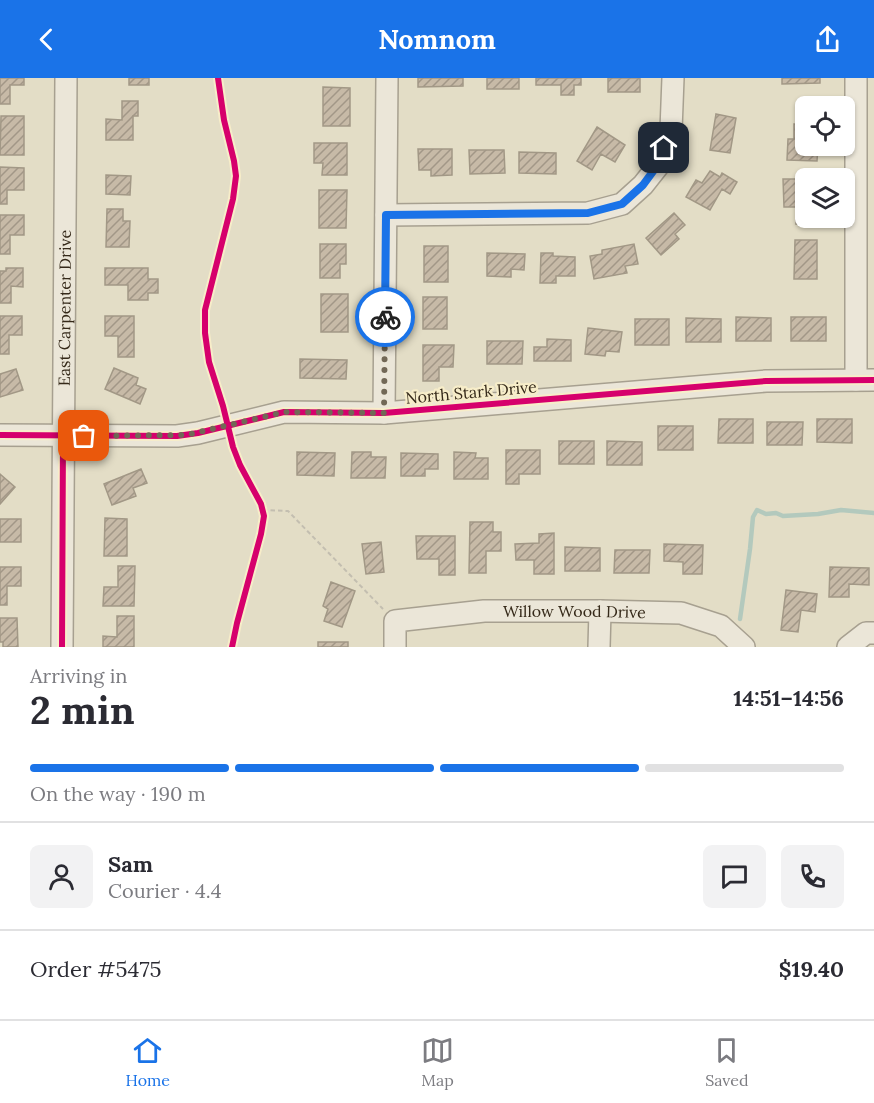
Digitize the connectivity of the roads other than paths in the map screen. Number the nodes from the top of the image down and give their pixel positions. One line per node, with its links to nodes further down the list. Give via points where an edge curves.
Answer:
1 (66, 78): 9 (street, East Carpenter Drive)
2 (387, 78): 5 (street)
3 (673, 78): 5 (street, via 671,130 657,166 622,204 588,213)
4 (856, 78): 6 (street)
5 (386, 215): 7 (street)
6 (865, 380): 7 (street, North Stark Drive, via 766,381)
7 (384, 413): 9 (street, North Stark Drive, via 284,412 177,436)
8 (0, 435): 9 (street, North Stark Drive)
9 (63, 436): 12 (street, East Carpenter Drive)
10 (600, 611): 13 (street, Willow Wood Drive, via 483,611 395,621); 14 (street); 15 (street, Willow Wood Drive, via 681,613 721,626)
11 (874, 633): 16 (street, via 866,633)
12 (62, 647)
13 (395, 647)
14 (599, 647)
15 (744, 647)
16 (848, 647)

